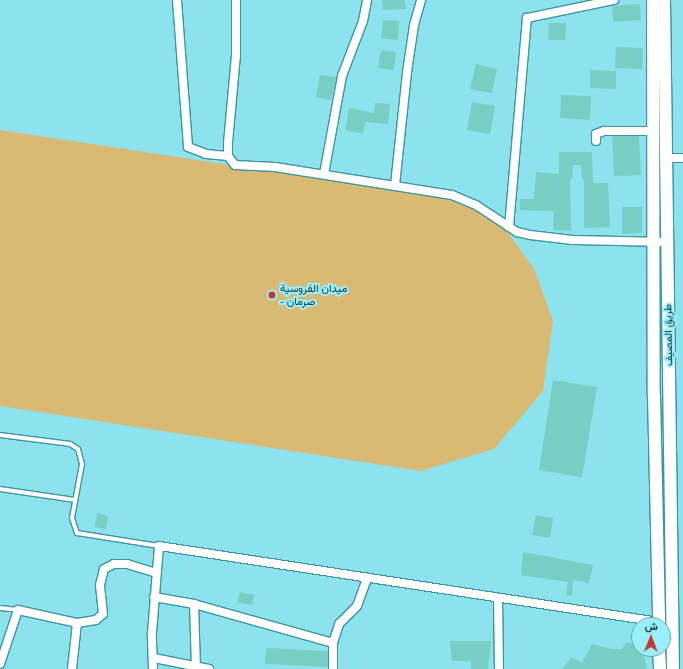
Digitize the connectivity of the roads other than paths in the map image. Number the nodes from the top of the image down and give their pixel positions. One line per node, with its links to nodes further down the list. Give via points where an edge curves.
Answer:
1 (177, 0): 10 (street, via 188,147 206,154)
2 (236, 0): 10 (street, via 236,55 228,122)
3 (367, 0): 13 (street, via 363,21 342,76)
4 (421, 0): 14 (street, via 408,64)
5 (614, 0): 15 (street, via 527,18)
6 (653, 0): 8 (main road, طريق المصيف)
7 (664, 0): 11 (main road, طريق المصيف)
8 (654, 131): 9 (street, via 604,131 596,134); 17 (main road, طريق المصيف)
9 (596, 142)
10 (228, 156): 13 (street, via 232,163 240,166 275,167)
11 (666, 158): 12 (street); 16 (main road, طريق المصيف)
12 (683, 158)
13 (324, 174): 14 (street)
14 (395, 185): 15 (street, via 452,195 476,205)
15 (509, 227): 17 (street, via 530,235 573,240)
16 (667, 242): 17 (street); 43 (main road, طريق المصيف)
17 (654, 243): 29 (main road, طريق المصيف)
18 (0, 434): 20 (lane, via 70,444 78,449 82,458)
19 (0, 489): 20 (lane)
20 (76, 500): 21 (lane, via 72,523 77,534)
21 (159, 546): 22 (street); 23 (street)
22 (156, 573): 24 (street); 31 (street, via 127,564 114,564 104,569 100,585 103,614 96,620)
23 (367, 578): 25 (street); 32 (street, via 357,606 339,624)
24 (154, 597): 26 (street); 34 (street)
25 (498, 598): 30 (street); 41 (street)
26 (194, 604): 32 (street); 36 (street)
27 (0, 608): 28 (lane)
28 (18, 610): 31 (street); 35 (street)
29 (659, 617)
30 (631, 619)
31 (77, 623): 37 (street)
32 (333, 643): 40 (street)
33 (659, 657): 42 (main road)
34 (154, 658): 36 (street); 38 (street)
35 (0, 664)
36 (196, 666): 39 (street)
37 (72, 669)
38 (153, 669)
39 (209, 669)
40 (333, 669)
41 (499, 669)
42 (660, 669)
43 (673, 669)

